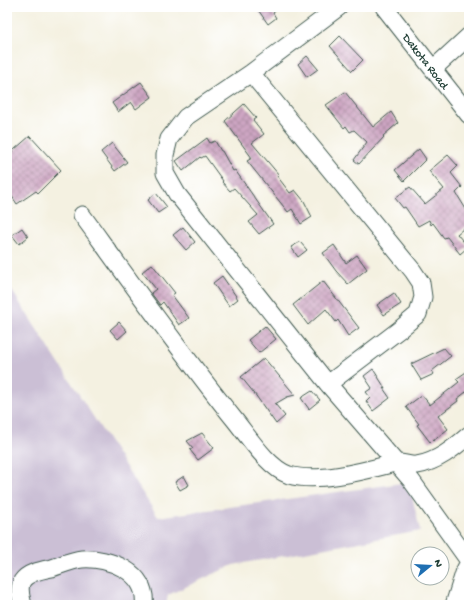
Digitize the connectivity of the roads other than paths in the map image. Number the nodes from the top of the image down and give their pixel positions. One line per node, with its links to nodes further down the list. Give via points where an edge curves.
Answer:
1 (339, 7): 5 (street)
2 (384, 7): 4 (street, Dakota Road)
3 (469, 36): 4 (street)
4 (433, 68): 6 (street, Dakota Road)
5 (251, 73): 8 (street, via 186,118 169,139 165,155 165,173 177,194); 8 (street, via 421,283 423,297 418,314)
6 (469, 115)
7 (82, 215): 10 (street, via 210,389 271,464 288,475 321,477)
8 (328, 384): 10 (street)
9 (469, 436): 10 (street, via 449,452 431,460 416,465)
10 (396, 463): 11 (street, via 412,480)
11 (469, 561): 14 (street)
12 (23, 605): 13 (street, via 20,588 25,577 81,559 114,564 129,571 140,583 145,599)
13 (144, 605)
14 (454, 605)

